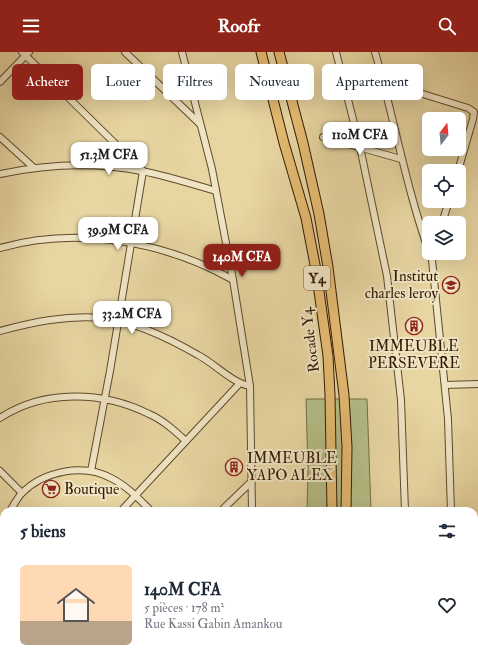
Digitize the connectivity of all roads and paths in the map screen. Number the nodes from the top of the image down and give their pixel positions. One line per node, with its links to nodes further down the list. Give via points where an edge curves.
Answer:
1 (125, 52): 12 (street)
2 (182, 52): 12 (street)
3 (261, 52): 46 (highway, Rocade Y4 / Y4, via 306,218 316,270 328,356)
4 (279, 52): 47 (highway, Rocade Y4 / Y4, via 318,207 328,267 344,395 347,447)
5 (336, 52): 15 (street)
6 (375, 52): 8 (street)
7 (26, 53): 9 (street); 19 (street)
8 (379, 64)
9 (0, 82)
10 (423, 94): 17 (street, via 474,112)
11 (388, 100): 16 (street)
12 (201, 125): 21 (street)
13 (0, 137): 18 (street)
14 (323, 137): 15 (street)
15 (360, 147): 16 (street); 48 (street, via 387,276 395,337 401,400)
16 (401, 159): 22 (street)
17 (460, 164)
18 (34, 168): 19 (street, via 99,166); 20 (street)
19 (143, 172): 21 (street); 23 (street)
20 (0, 174)
21 (216, 191): 26 (street)
22 (422, 231)
23 (130, 244): 24 (street, via 93,238 65,238); 26 (street, via 159,249 192,260); 27 (street)
24 (0, 248)
25 (433, 260): 31 (street)
26 (233, 280): 32 (street)
27 (118, 321): 28 (street, via 102,318 66,318 44,320); 29 (street, via 183,346); 33 (street)
28 (0, 331)
29 (240, 383): 32 (street); 35 (street)
30 (478, 384): 31 (street)
31 (445, 385): 49 (street)
32 (250, 386): 38 (street)
33 (105, 399): 34 (street, via 54,398 17,408); 35 (street, via 151,414); 37 (street)
34 (0, 418)
35 (186, 441): 40 (street)
36 (0, 471): 39 (street)
37 (91, 471): 39 (street, via 69,471 47,476); 40 (street, via 111,477)
38 (251, 482): 44 (street); 45 (street)
39 (22, 493): 41 (street)
40 (136, 495): 42 (street); 43 (street)
41 (13, 507)
42 (125, 507)
43 (148, 507)
44 (225, 507)
45 (252, 507)
46 (332, 507)
47 (346, 507)
48 (405, 507)
49 (451, 507)

